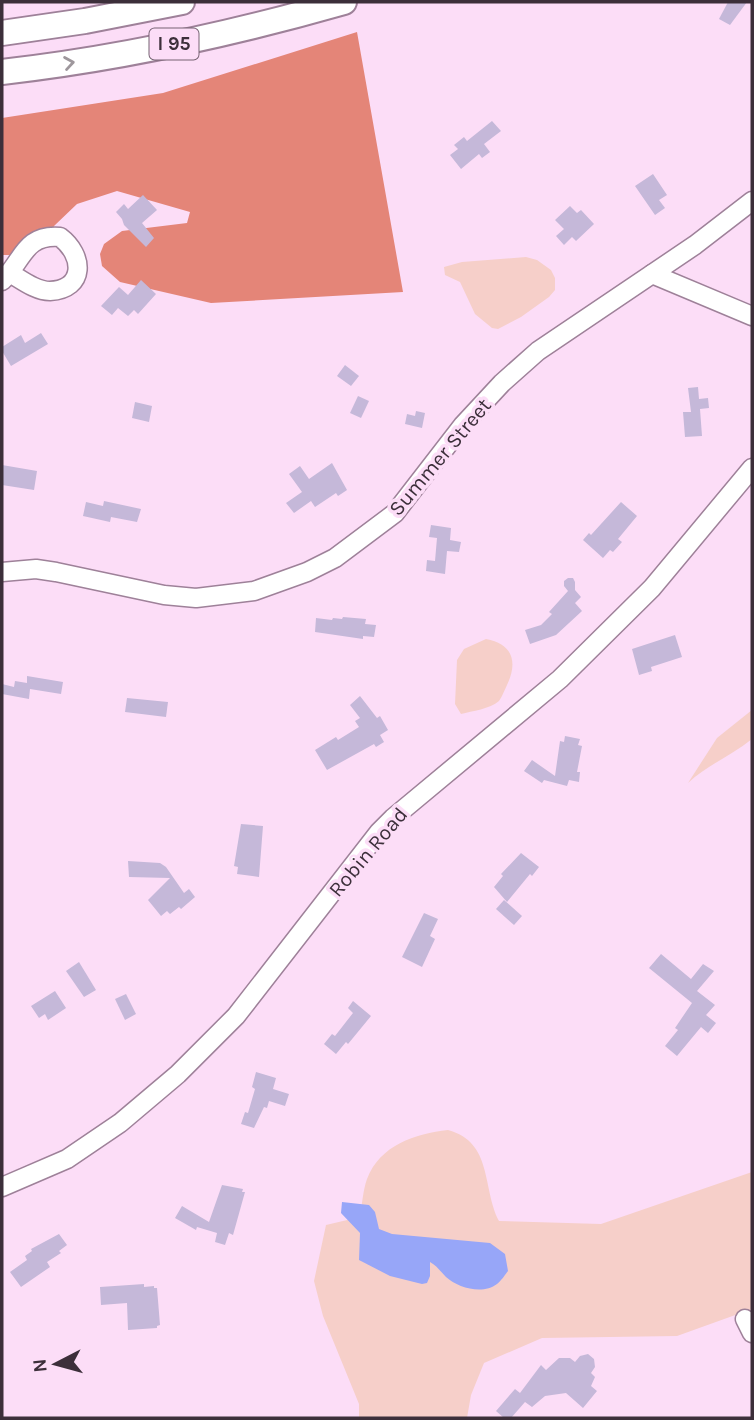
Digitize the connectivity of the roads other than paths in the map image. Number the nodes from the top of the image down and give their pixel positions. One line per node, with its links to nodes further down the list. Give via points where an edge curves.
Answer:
1 (182, 2): 3 (highway, I 95)
2 (344, 2): 4 (highway, I 95, one-way to 2, via 177,43)
3 (2, 33)
4 (2, 72)
5 (752, 201): 6 (street, Summer Street)
6 (652, 275): 7 (street); 9 (street, Summer Street, via 538,351 463,425 395,513 335,558 307,572 254,591 196,598 46,570)
7 (752, 316)
8 (752, 468): 10 (street, Robin Road, via 652,588 560,679 393,817 236,1016 178,1073 120,1123 67,1159)
9 (2, 572)
10 (2, 1187)

